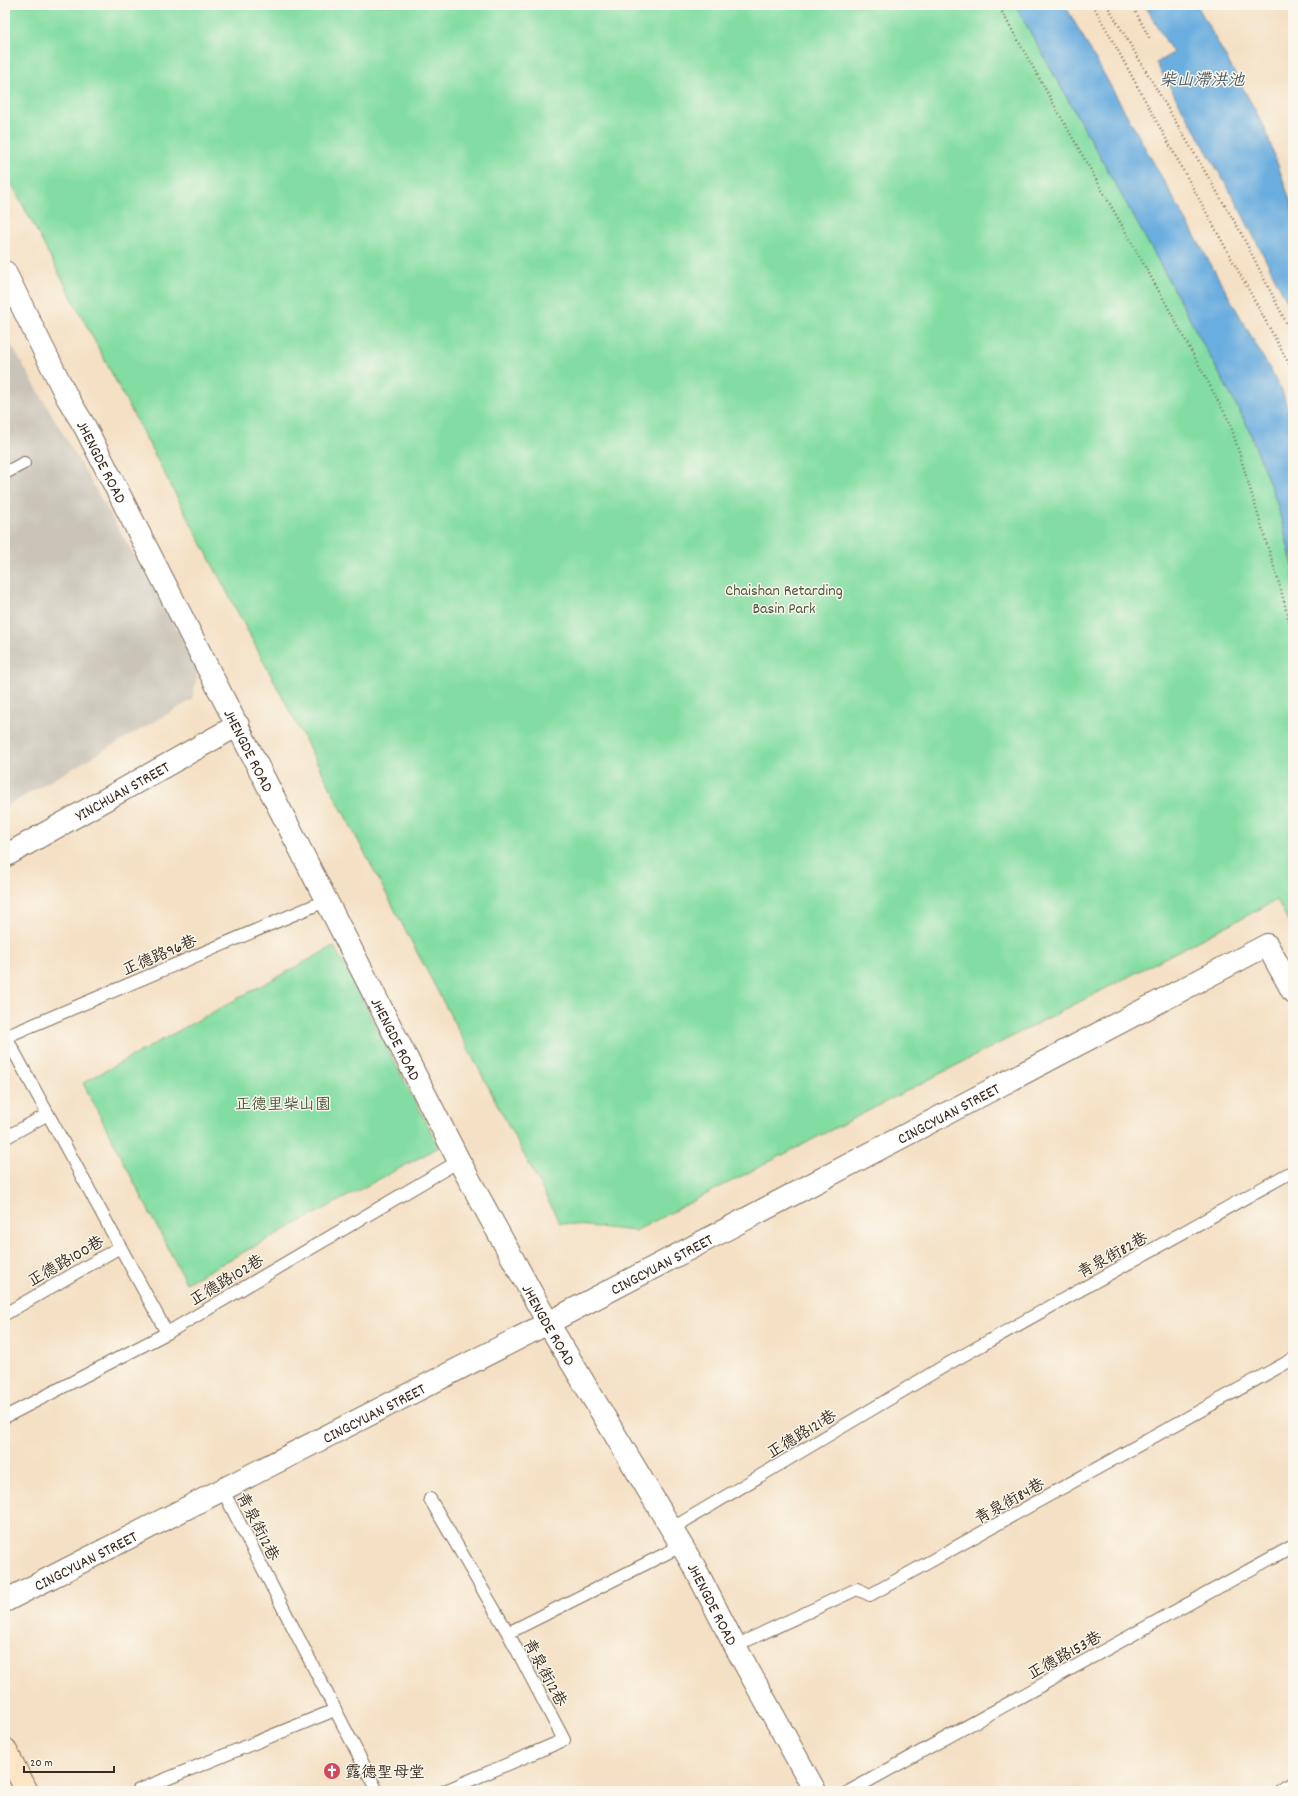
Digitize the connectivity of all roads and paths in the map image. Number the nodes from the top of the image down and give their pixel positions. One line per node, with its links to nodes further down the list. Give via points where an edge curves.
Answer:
1 (998, 5): 11 (path, via 1230,423)
2 (1093, 5): 8 (path)
3 (1107, 5): 7 (path, via 1240,231)
4 (1132, 5): 5 (path)
5 (1150, 39)
6 (5, 272): 12 (street, JHENGDE ROAD, via 67,397 85,427)
7 (1293, 336)
8 (1293, 371)
9 (24, 463): 10 (lane)
10 (5, 473)
11 (1293, 638)
12 (238, 725): 13 (street, YINCHUAN STREET); 14 (street, JHENGDE ROAD)
13 (5, 856)
14 (325, 901): 16 (lane, 正德路96巷); 19 (street, JHENGDE ROAD)
15 (1293, 992): 23 (street, CINGCYUAN STREET, via 1267,945)
16 (6, 1037): 17 (lane)
17 (48, 1114): 18 (lane); 21 (lane)
18 (5, 1138)
19 (459, 1161): 23 (street, JHENGDE ROAD); 24 (lane, 正德路102巷)
20 (1293, 1171): 26 (lane, 青泉街82巷)
21 (120, 1247): 22 (lane, 正德路100巷); 24 (lane)
22 (5, 1314)
23 (548, 1323): 28 (street, CINGCYUAN STREET); 30 (street, JHENGDE ROAD)
24 (167, 1333): 27 (lane, 正德路102巷)
25 (1293, 1359): 34 (lane, 青泉街84巷, via 870,1596 857,1589)
26 (946, 1365): 30 (lane, 正德路121巷)
27 (5, 1417)
28 (222, 1488): 32 (street, CINGCYUAN STREET); 35 (lane, 青泉街12巷)
29 (430, 1499): 33 (lane)
30 (676, 1537): 33 (lane, 青泉街12巷); 34 (street, JHENGDE ROAD)
31 (1293, 1546): 43 (lane, 正德路153巷)
32 (5, 1601)
33 (508, 1633): 41 (lane, 青泉街12巷, via 564,1740)
34 (735, 1646): 42 (street, JHENGDE ROAD)
35 (335, 1710): 39 (lane); 40 (lane, 青泉街12巷)
36 (5, 1749): 38 (street)
37 (1293, 1785): 44 (lane)
38 (27, 1791)
39 (137, 1791)
40 (377, 1791)
41 (445, 1791)
42 (815, 1791)
43 (850, 1791)
44 (1282, 1791)

